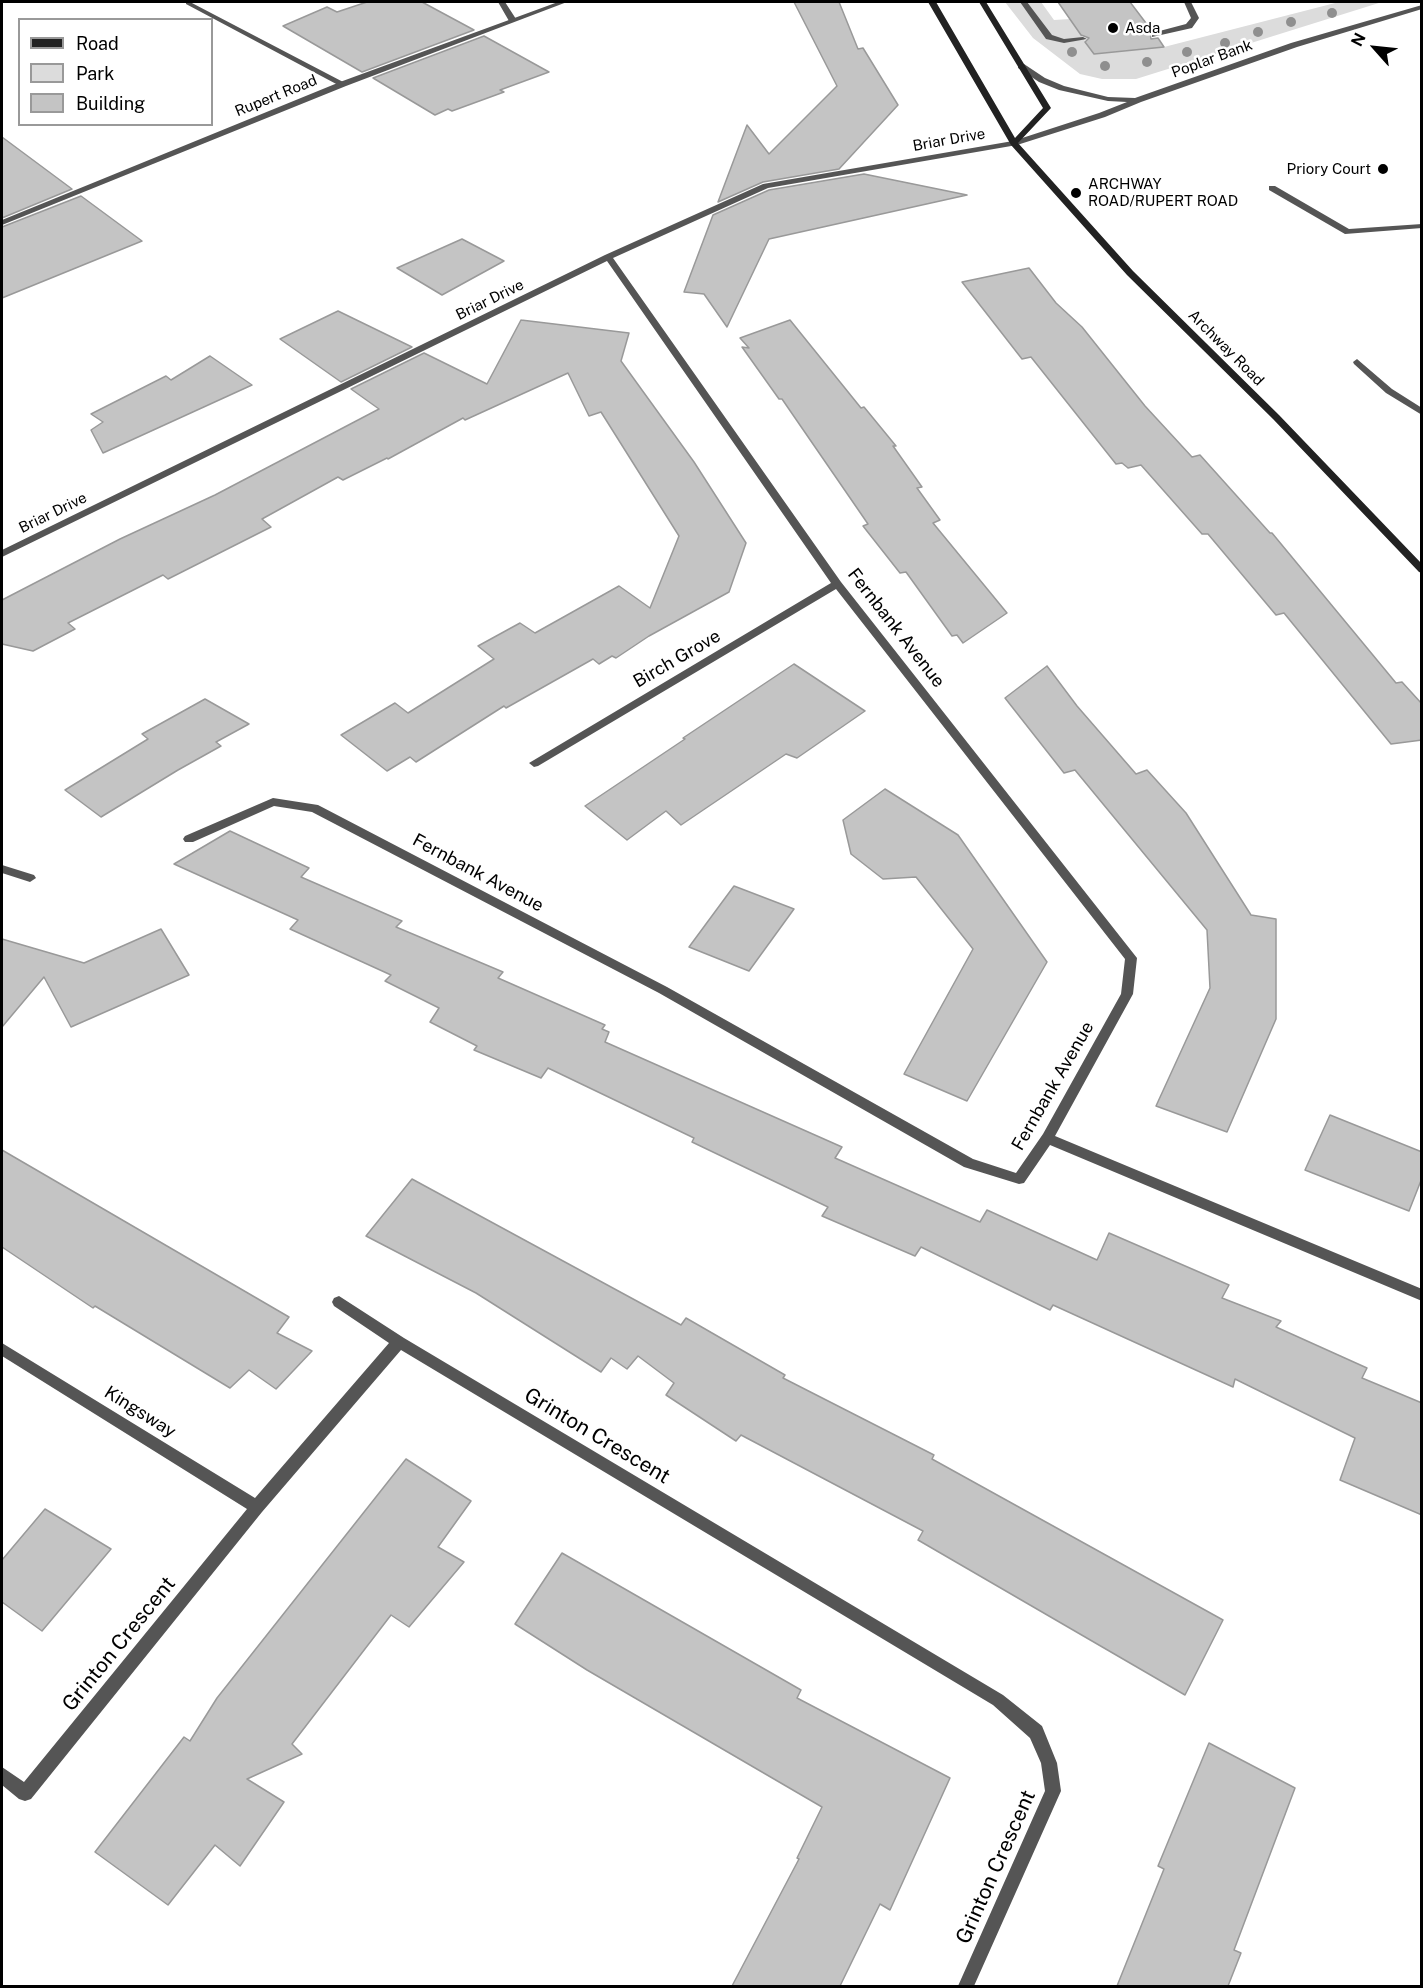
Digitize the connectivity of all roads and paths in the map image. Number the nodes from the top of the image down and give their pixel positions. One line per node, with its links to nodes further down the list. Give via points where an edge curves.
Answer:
1 (502, 2): 9 (street)
2 (563, 2): 9 (street, Rupert Road)
3 (932, 2): 15 (main road, Archway Road)
4 (983, 2): 12 (main road)
5 (1024, 2): 11 (street, via 1049,37)
6 (1188, 2): 10 (street, via 1195,18 1189,27)
7 (188, 3): 13 (street)
8 (1422, 7): 14 (street, Poplar Bank, via 1294,45)
9 (512, 19): 13 (street, Rupert Road)
10 (1155, 35)
11 (1083, 39)
12 (1021, 66): 14 (street, via 1062,88 1108,99); 15 (main road, via 1047,108)
13 (343, 84): 17 (street, Rupert Road)
14 (1138, 100): 15 (street, Poplar Bank)
15 (1014, 143): 19 (street, Briar Drive, via 766,186); 23 (main road, Archway Road, via 1130,273 1276,417)
16 (1272, 188): 18 (street, via 1348,232)
17 (2, 223)
18 (1422, 226)
19 (608, 257): 22 (street, Briar Drive); 24 (street, Fernbank Avenue)
20 (1357, 362): 21 (street, via 1389,391)
21 (1422, 412)
22 (2, 554)
23 (1422, 570)
24 (837, 584): 25 (street, Birch Grove); 29 (street, Fernbank Avenue, via 1131,958 1127,994)
25 (534, 763)
26 (189, 839): 29 (street, Fernbank Avenue, via 273,802 314,808 663,990 969,1163 1019,1179)
27 (2, 869): 28 (street)
28 (30, 878)
29 (1047, 1138): 30 (street)
30 (1422, 1295)
31 (339, 1302): 32 (street)
32 (399, 1341): 34 (street, Grinton Crescent); 36 (street, Grinton Crescent, via 998,1700 1036,1732 1049,1763 1053,1791)
33 (2, 1349): 34 (street, Kingsway)
34 (257, 1508): 35 (street, Grinton Crescent, via 25,1793)
35 (2, 1775)
36 (966, 1986)

